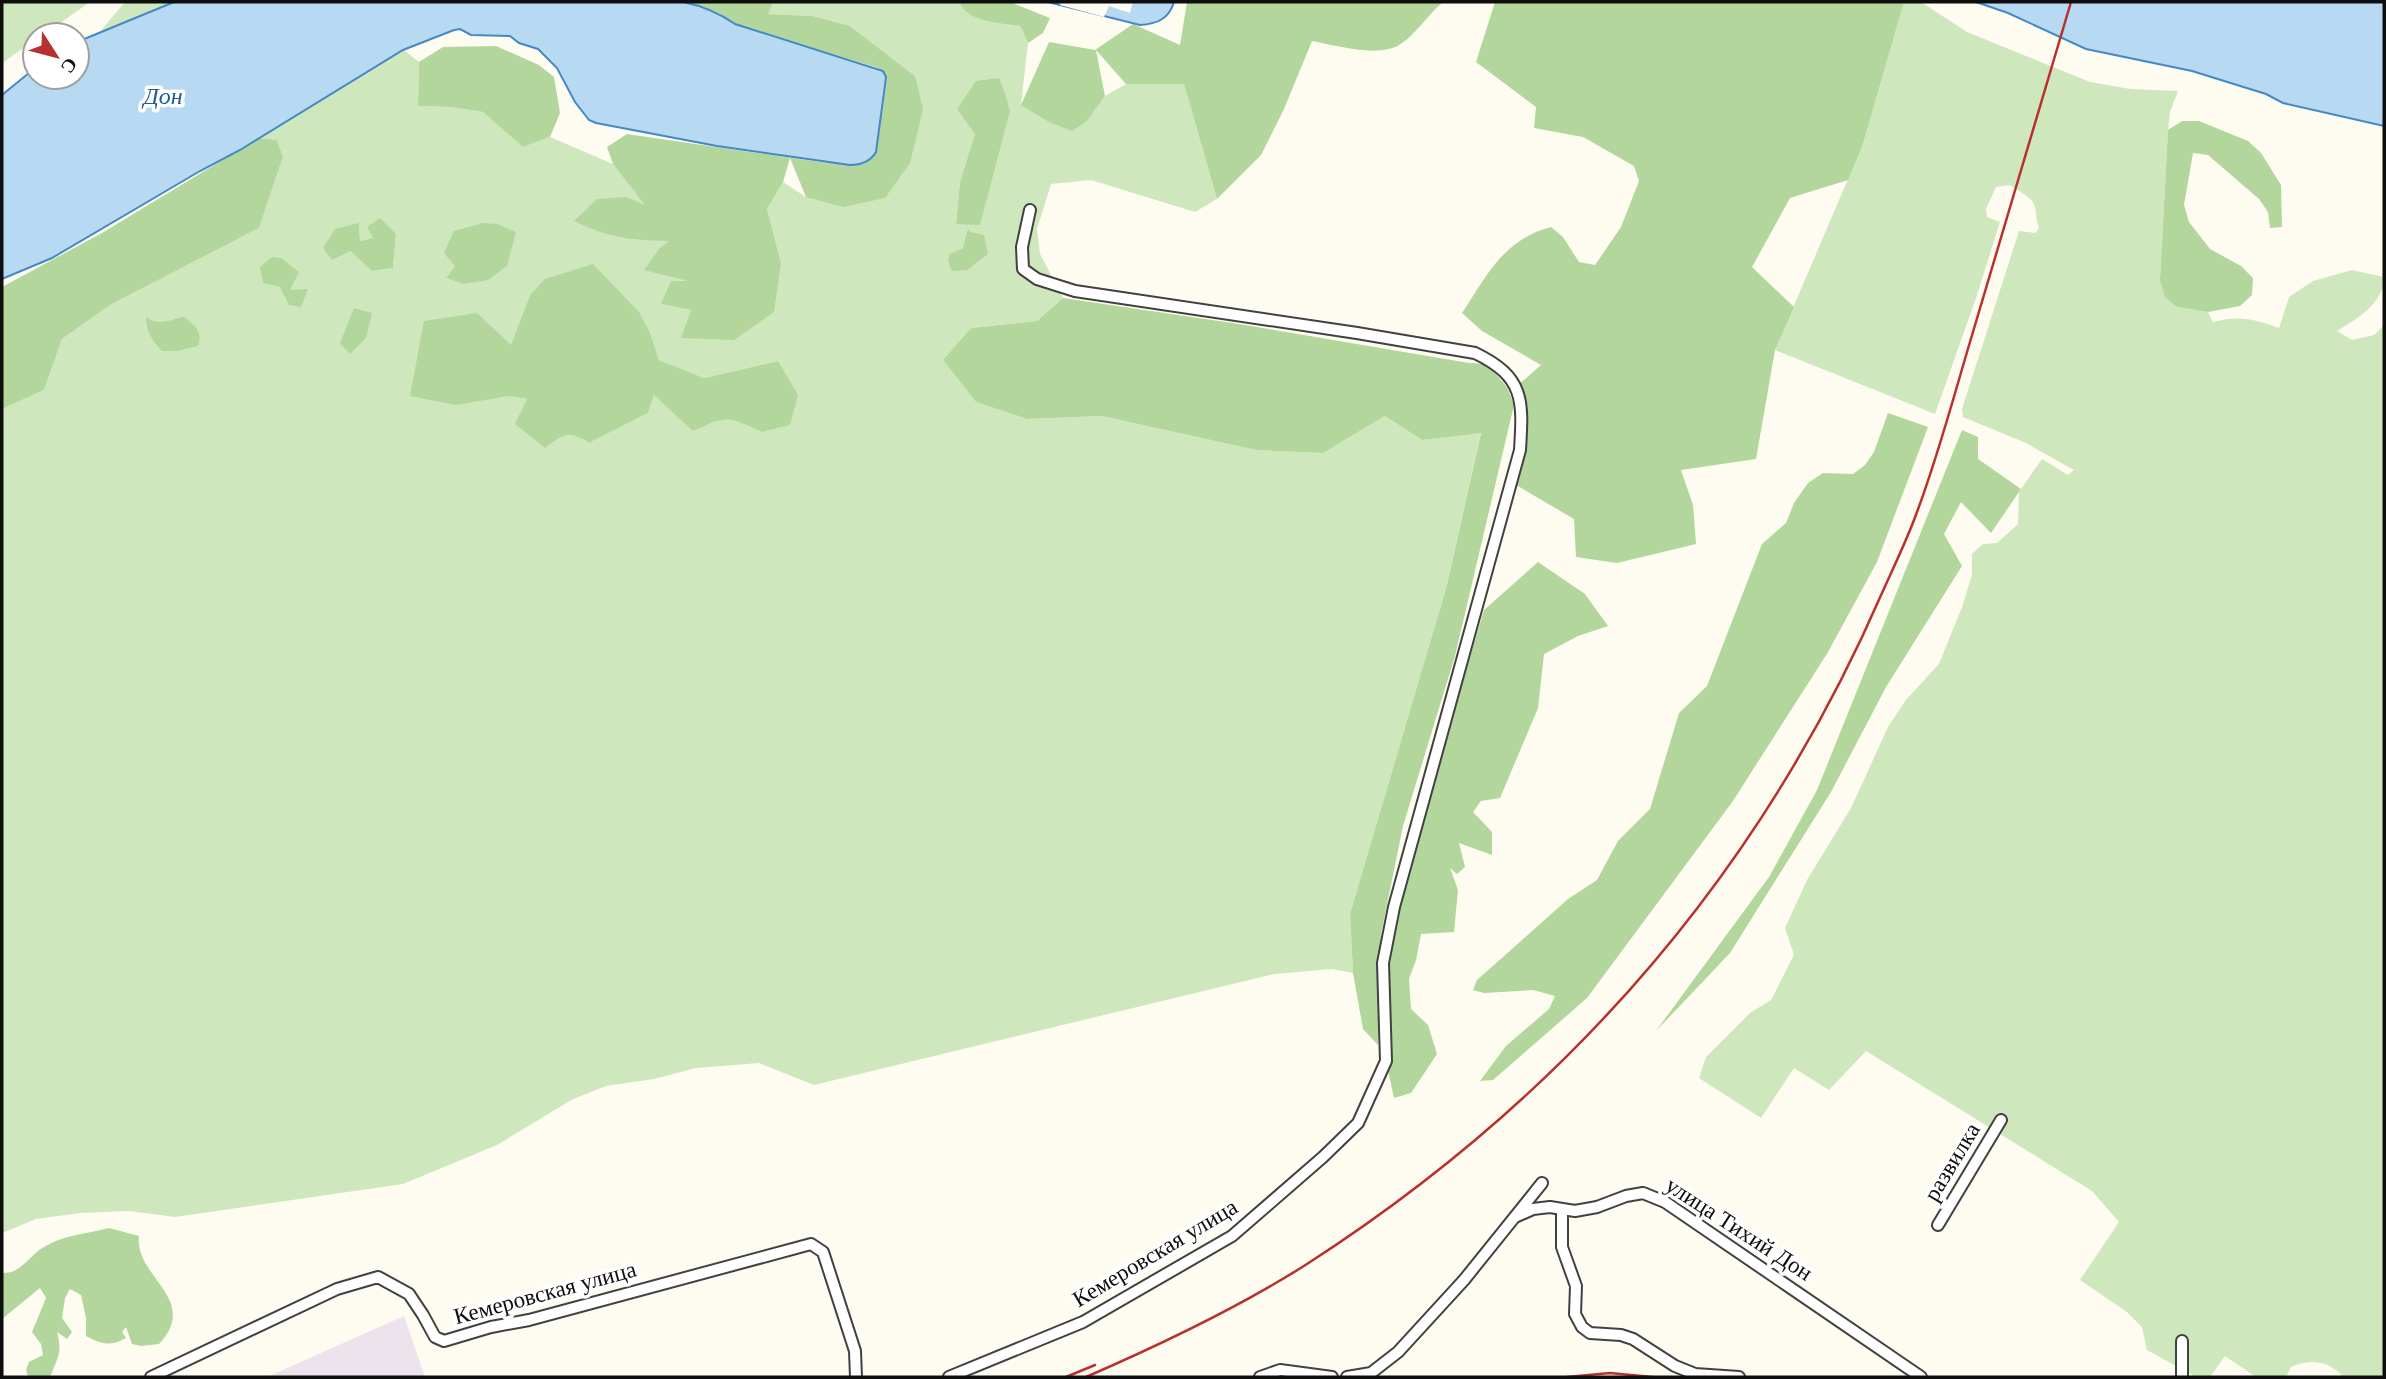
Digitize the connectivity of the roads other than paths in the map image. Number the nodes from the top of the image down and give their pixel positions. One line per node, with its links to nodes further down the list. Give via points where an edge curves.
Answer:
1 (1030, 210): 10 (street, Кемеровская улица, via 1022,247 1023,269 1037,279 1075,291 1475,353 1491,361 1517,386 1522,415 1520,450 1394,907 1383,963 1386,1061 1358,1123 1232,1236 1083,1322)
2 (2001, 1120): 6 (street, развилка)
3 (1542, 1183): 5 (street)
4 (1562, 1210): 5 (street, улица Тихий Дон, via 1534,1209); 14 (street, via 1562,1247 1576,1286 1575,1314 1582,1327 1590,1333 1633,1339 1695,1374); 15 (street, улица Тихий Дон, via 1597,1207 1643,1193 1665,1202)
5 (1515, 1217): 13 (street, via 1398,1352 1371,1373)
6 (1938, 1225)
7 (2182, 1341): 16 (street)
8 (151, 1377): 9 (street, Кемеровская улица, via 337,1289 378,1277 409,1294 435,1337 444,1341 811,1244 823,1252 855,1351)
9 (856, 1377)
10 (949, 1377)
11 (1260, 1377): 12 (street, via 1280,1370)
12 (1332, 1377)
13 (1347, 1377)
14 (1739, 1377)
15 (1921, 1377)
16 (2182, 1377)

